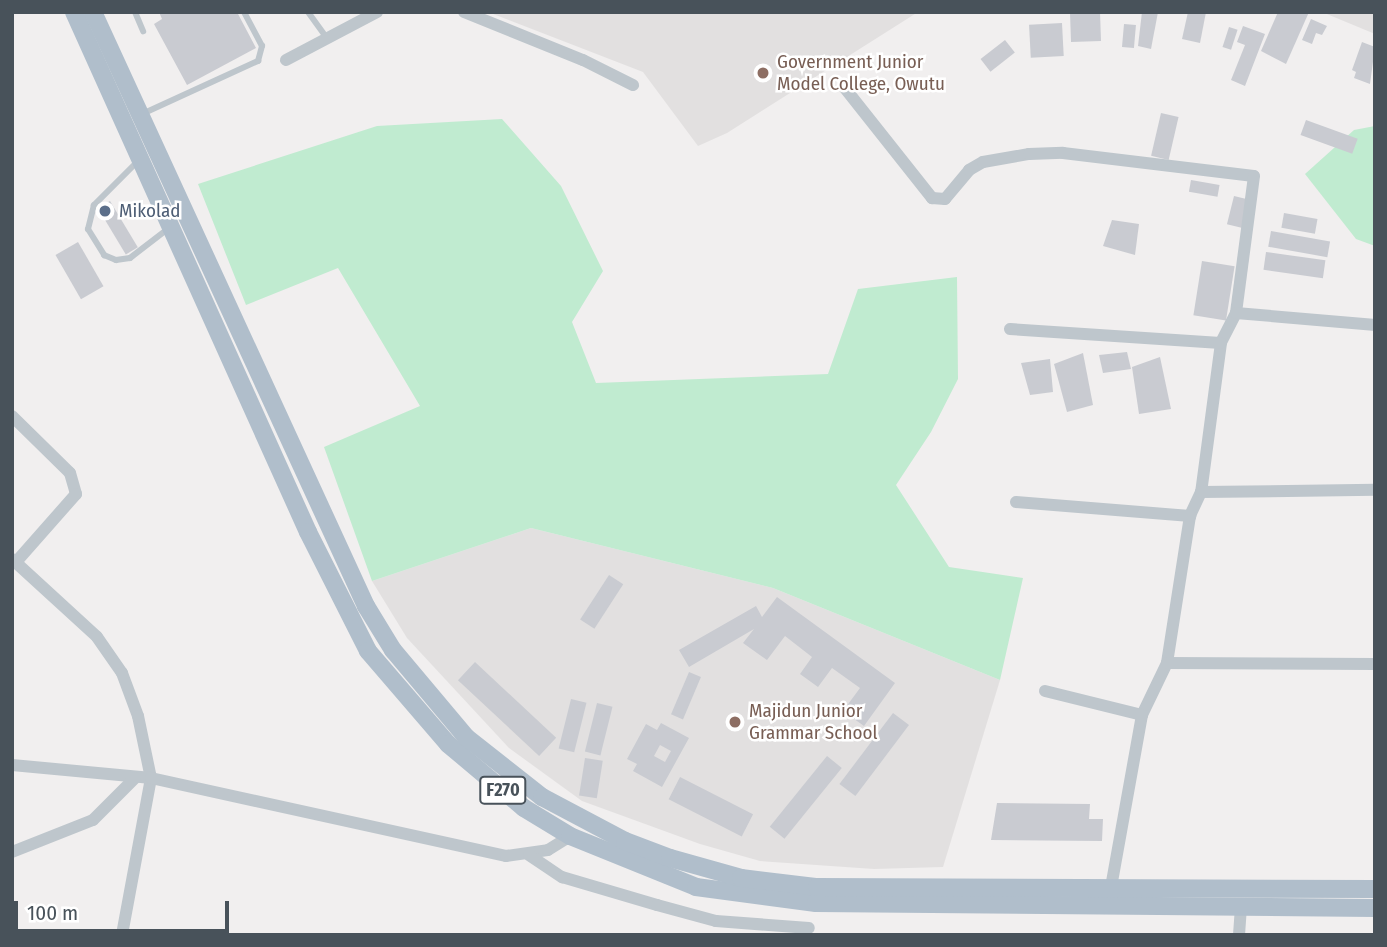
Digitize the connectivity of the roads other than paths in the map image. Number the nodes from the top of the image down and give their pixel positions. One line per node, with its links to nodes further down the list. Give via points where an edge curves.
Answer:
1 (74, 12): 14 (main road, F270)
2 (93, 12): 13 (main road, F270)
3 (135, 12): 8 (lane)
4 (244, 12): 13 (lane, via 262,46 258,61)
5 (309, 12): 9 (lane)
6 (377, 12): 9 (street)
7 (464, 12): 11 (street)
8 (143, 31)
9 (327, 38): 10 (street)
10 (286, 60)
11 (633, 85)
12 (844, 87): 16 (street, via 932,198 944,199 982,162 1029,154 1063,153 1254,176)
13 (140, 114): 36 (main road, F270, via 366,606 393,649 466,737 542,797 625,841 670,858 741,878 817,887)
14 (140, 159): 15 (main road, F270); 15 (lane, via 94,205 88,229 104,255 116,260 130,258)
15 (171, 227): 33 (main road, F270, via 308,532 368,651 448,744 524,808)
16 (1236, 313): 17 (street); 19 (street)
17 (1375, 325)
18 (1010, 328): 19 (street)
19 (1221, 343): 22 (street)
20 (12, 416): 25 (street, via 70,473 76,494)
21 (1375, 490): 22 (street)
22 (1201, 492): 24 (street)
23 (1016, 502): 24 (street)
24 (1190, 516): 26 (street)
25 (14, 560): 32 (street, via 97,637 122,673 138,716)
26 (1167, 663): 27 (street); 29 (street)
27 (1375, 664)
28 (1045, 691): 29 (street)
29 (1142, 715): 37 (street)
30 (12, 765): 31 (street)
31 (135, 778): 32 (street); 34 (street, via 93,820)
32 (151, 778): 35 (street, via 506,856); 43 (street)
33 (570, 836): 35 (street); 39 (main road, F270, via 696,887 816,903)
34 (12, 852)
35 (529, 856): 42 (street, via 562,877 716,921)
36 (973, 884): 37 (main road, F270); 39 (main road)
37 (1111, 888): 38 (main road, F270)
38 (1375, 889)
39 (973, 904): 40 (main road, F270)
40 (1241, 907): 41 (main road, F270); 44 (street)
41 (1375, 908)
42 (809, 929)
43 (122, 935)
44 (1239, 935)

